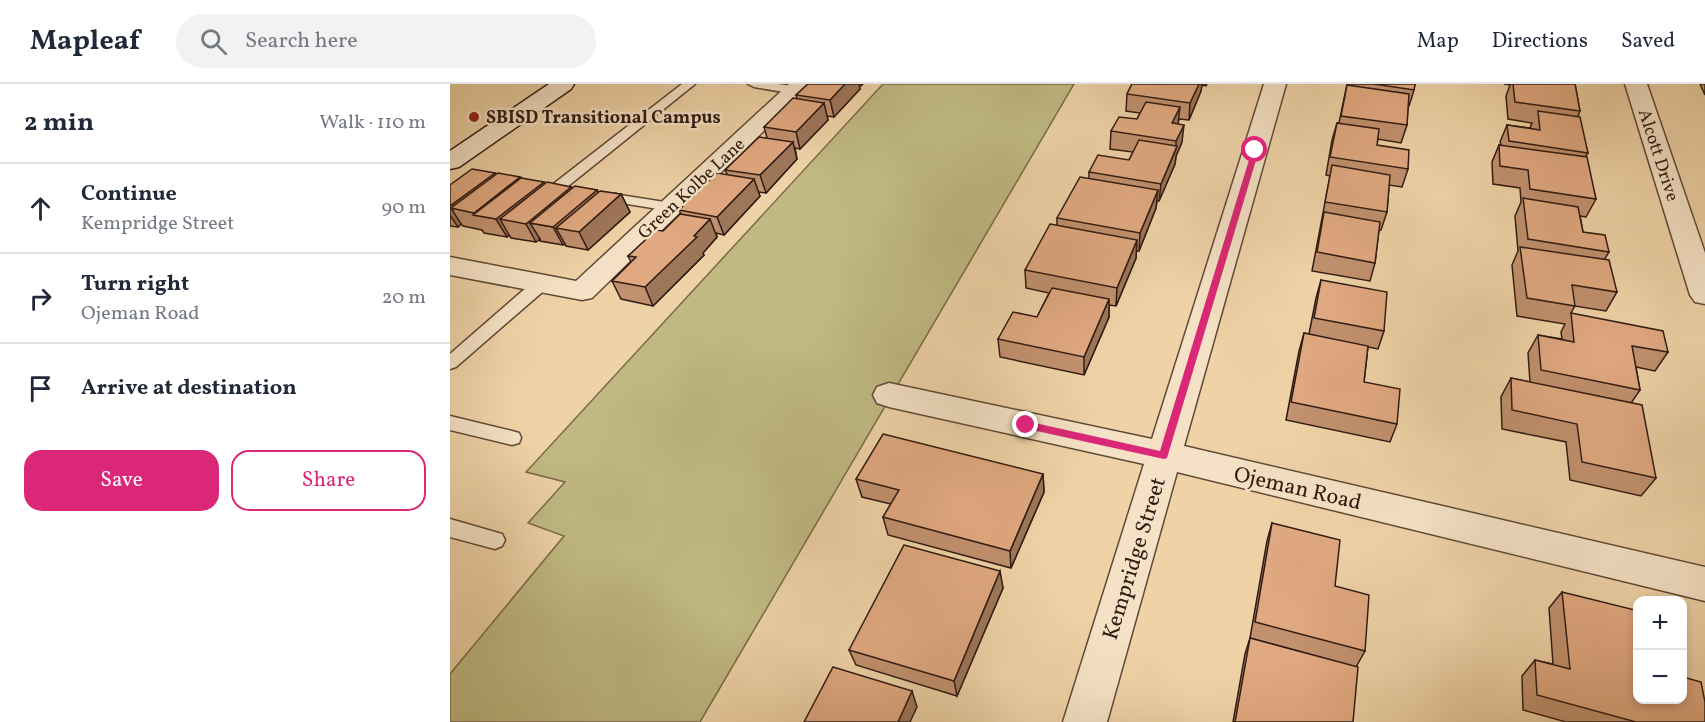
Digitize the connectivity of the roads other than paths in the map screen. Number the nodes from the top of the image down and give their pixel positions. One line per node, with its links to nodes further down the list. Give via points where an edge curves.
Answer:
1 (564, 84): 7 (street)
2 (689, 84): 8 (lane, via 552,187)
3 (754, 84): 6 (lane)
4 (1275, 84): 16 (street, Kempridge Street)
5 (1636, 84): 11 (street, Alcott Drive)
6 (798, 87): 8 (street, Green Kolbe Lane)
7 (450, 162)
8 (670, 207): 10 (street, Green Kolbe Lane, via 582,291)
9 (450, 266): 10 (street)
10 (541, 284): 12 (lane)
11 (1705, 295)
12 (450, 363)
13 (889, 394): 16 (street, Ojeman Road)
14 (450, 423): 15 (lane)
15 (512, 438)
16 (1164, 455): 19 (street, Ojeman Road); 20 (street, Kempridge Street)
17 (450, 528): 18 (lane)
18 (495, 540)
19 (1705, 584)
20 (1084, 722)

